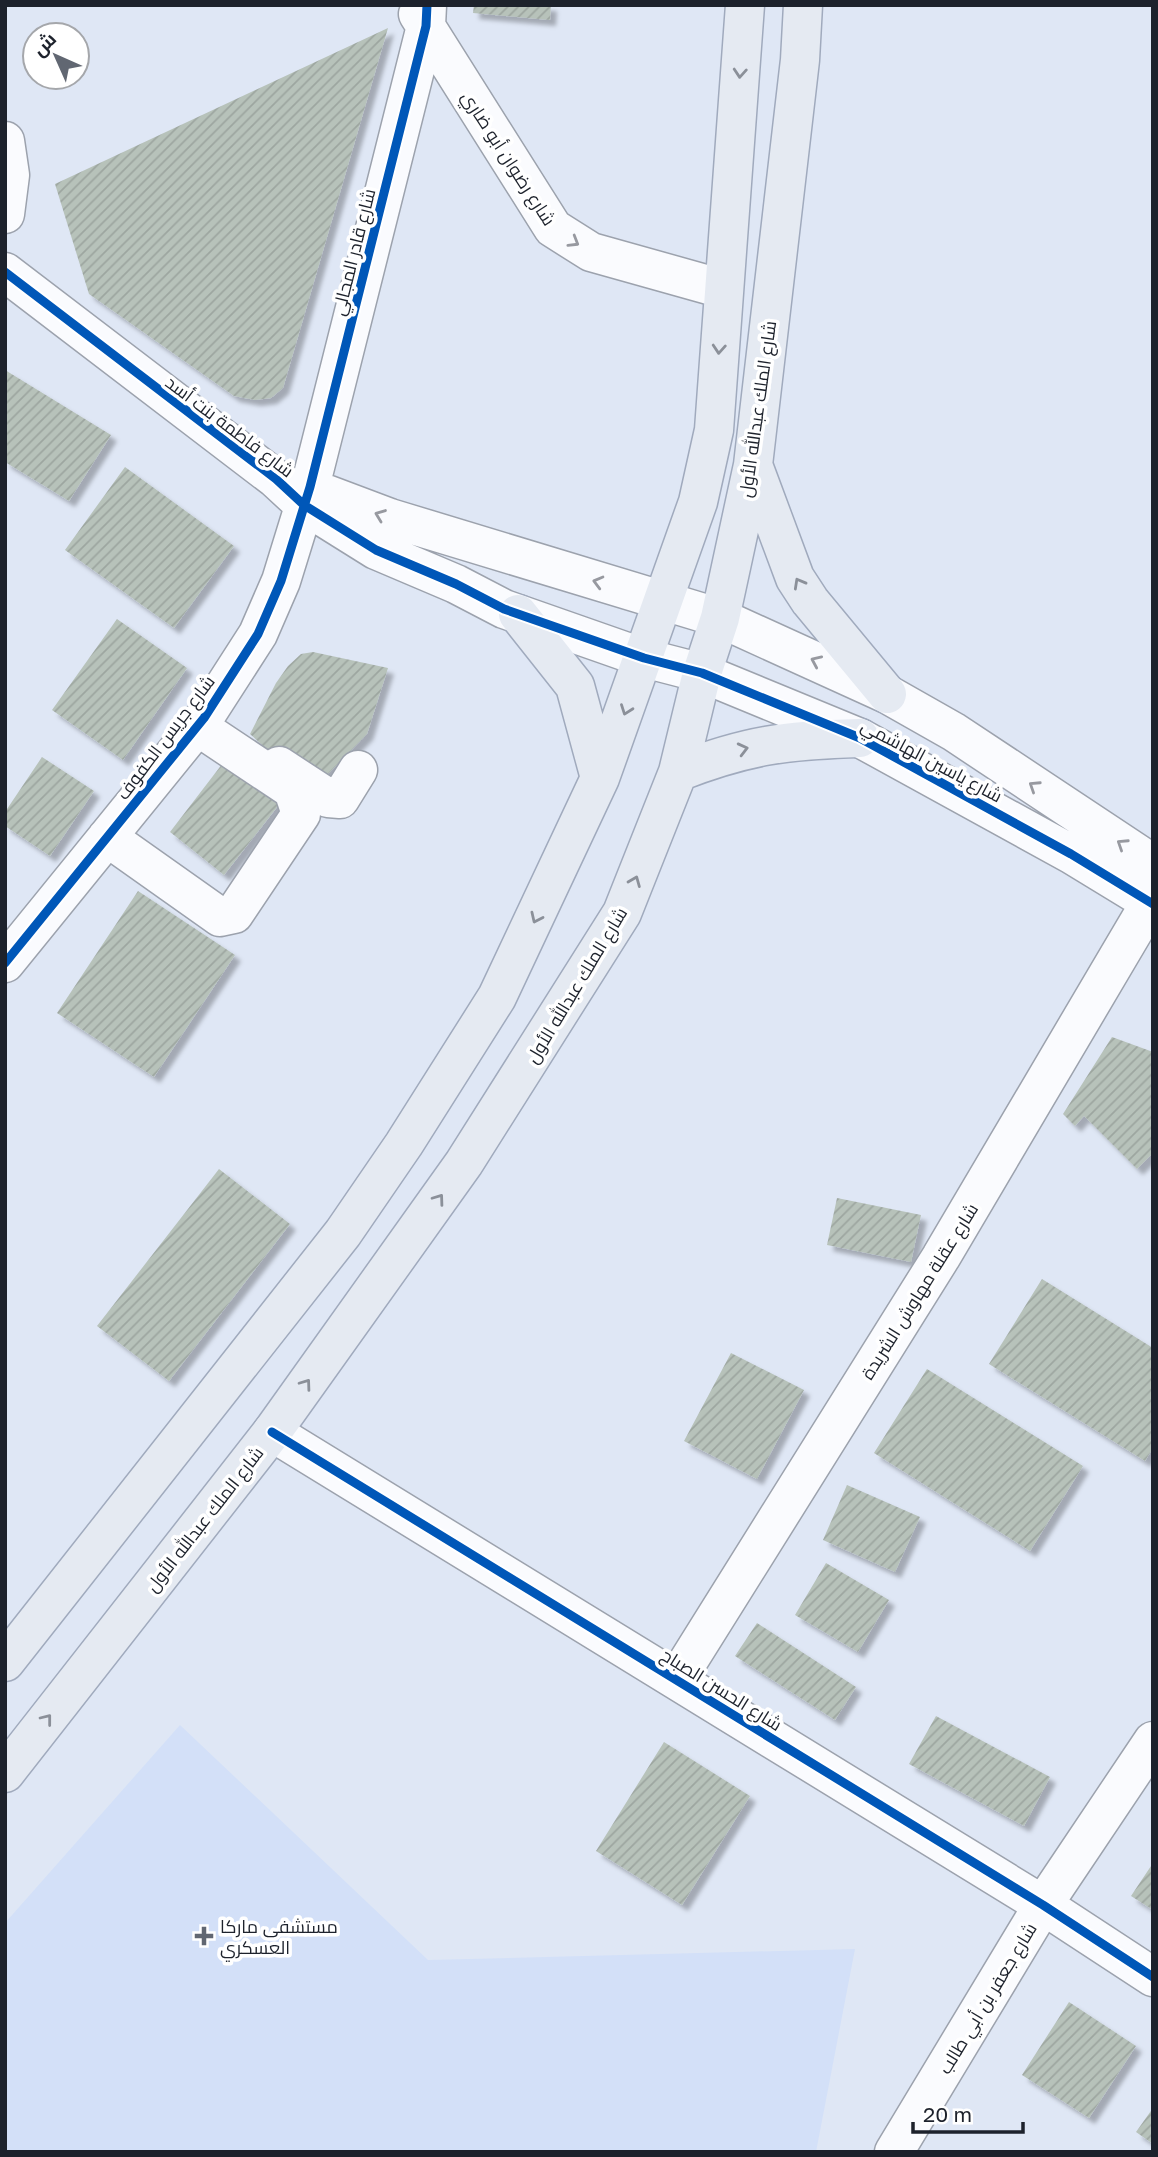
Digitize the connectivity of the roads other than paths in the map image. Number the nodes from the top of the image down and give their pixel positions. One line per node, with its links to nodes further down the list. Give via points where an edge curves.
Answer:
1 (745, 5): 7 (main road, one-way to 7)
2 (803, 5): 8 (main road, شارع الملك عبدالله الأول)
3 (422, 12): 7 (street, شارع رضوان أبو ضاري, one-way to 7, via 553,229 591,252); 9 (street, شارع قادر المجالي)
4 (5, 141): 5 (street, via 10,175)
5 (5, 214)
6 (5, 272): 9 (street, شارع فاطمة بنت أسد)
7 (723, 289): 10 (main road, one-way to 10, via 714,430 698,502)
8 (753, 465): 12 (main road, شارع الملك عبدالله الأول); 15 (main road, one-way to 8, via 795,578)
9 (297, 490): 10 (street, شارع فاطمة بنت أسد, one-way to 9, via 556,571); 11 (street, شارع فاطمة بنت أسد, via 376,550); 16 (street, شارع جريس الكفوف, via 281,580 258,634)
10 (664, 599): 12 (street, شارع ياسين الهاشمي); 13 (main road)
11 (518, 614): 13 (street, شارع فاطمة بنت أسد); 20 (main road, via 575,686)
12 (720, 618): 14 (main road, شارع الملك عبدالله الأول); 15 (street, شارع ياسين الهاشمي, one-way to 12)
13 (644, 658): 14 (street, شارع ياسين الهاشمي); 20 (main road, one-way to 20)
14 (702, 673): 17 (street, شارع ياسين الهاشمي); 19 (main road, شارع الملك عبدالله الأول)
15 (887, 694): 22 (street, شارع ياسين الهاشمي, one-way to 15, via 954,732)
16 (200, 722): 18 (street, via 328,798 340,799); 21 (street, شارع جريس الكفوف); 21 (street, via 293,790 301,814 234,914 220,917)
17 (860, 738): 19 (main road, one-way to 17, via 770,742); 23 (street, شارع ياسين الهاشمي)
18 (358, 769)
19 (678, 772): 25 (main road, شارع الملك عبدالله الأول, one-way to 19, via 464,1163 622,913)
20 (600, 778): 26 (main road, one-way to 26, via 497,997 404,1144 343,1233)
21 (107, 837): 24 (street, شارع جريس الكفوف)
22 (1153, 864)
23 (1152, 902): 27 (street, شارع عقلة مهاوش الشريدة, via 941,1257)
24 (5, 963)
25 (272, 1432): 27 (street, شارع الحسن الصباح); 29 (main road, شارع الملك عبدالله الأول, one-way to 25)
26 (5, 1662)
27 (677, 1679): 30 (street, شارع الحسن الصباح)
28 (1153, 1741): 30 (street, شارع جعفر بن أبي طالب)
29 (5, 1773)
30 (1043, 1905): 31 (street, شارع الحسن الصباح); 32 (street, شارع جعفر بن أبي طالب)
31 (1153, 1977)
32 (894, 2152)

